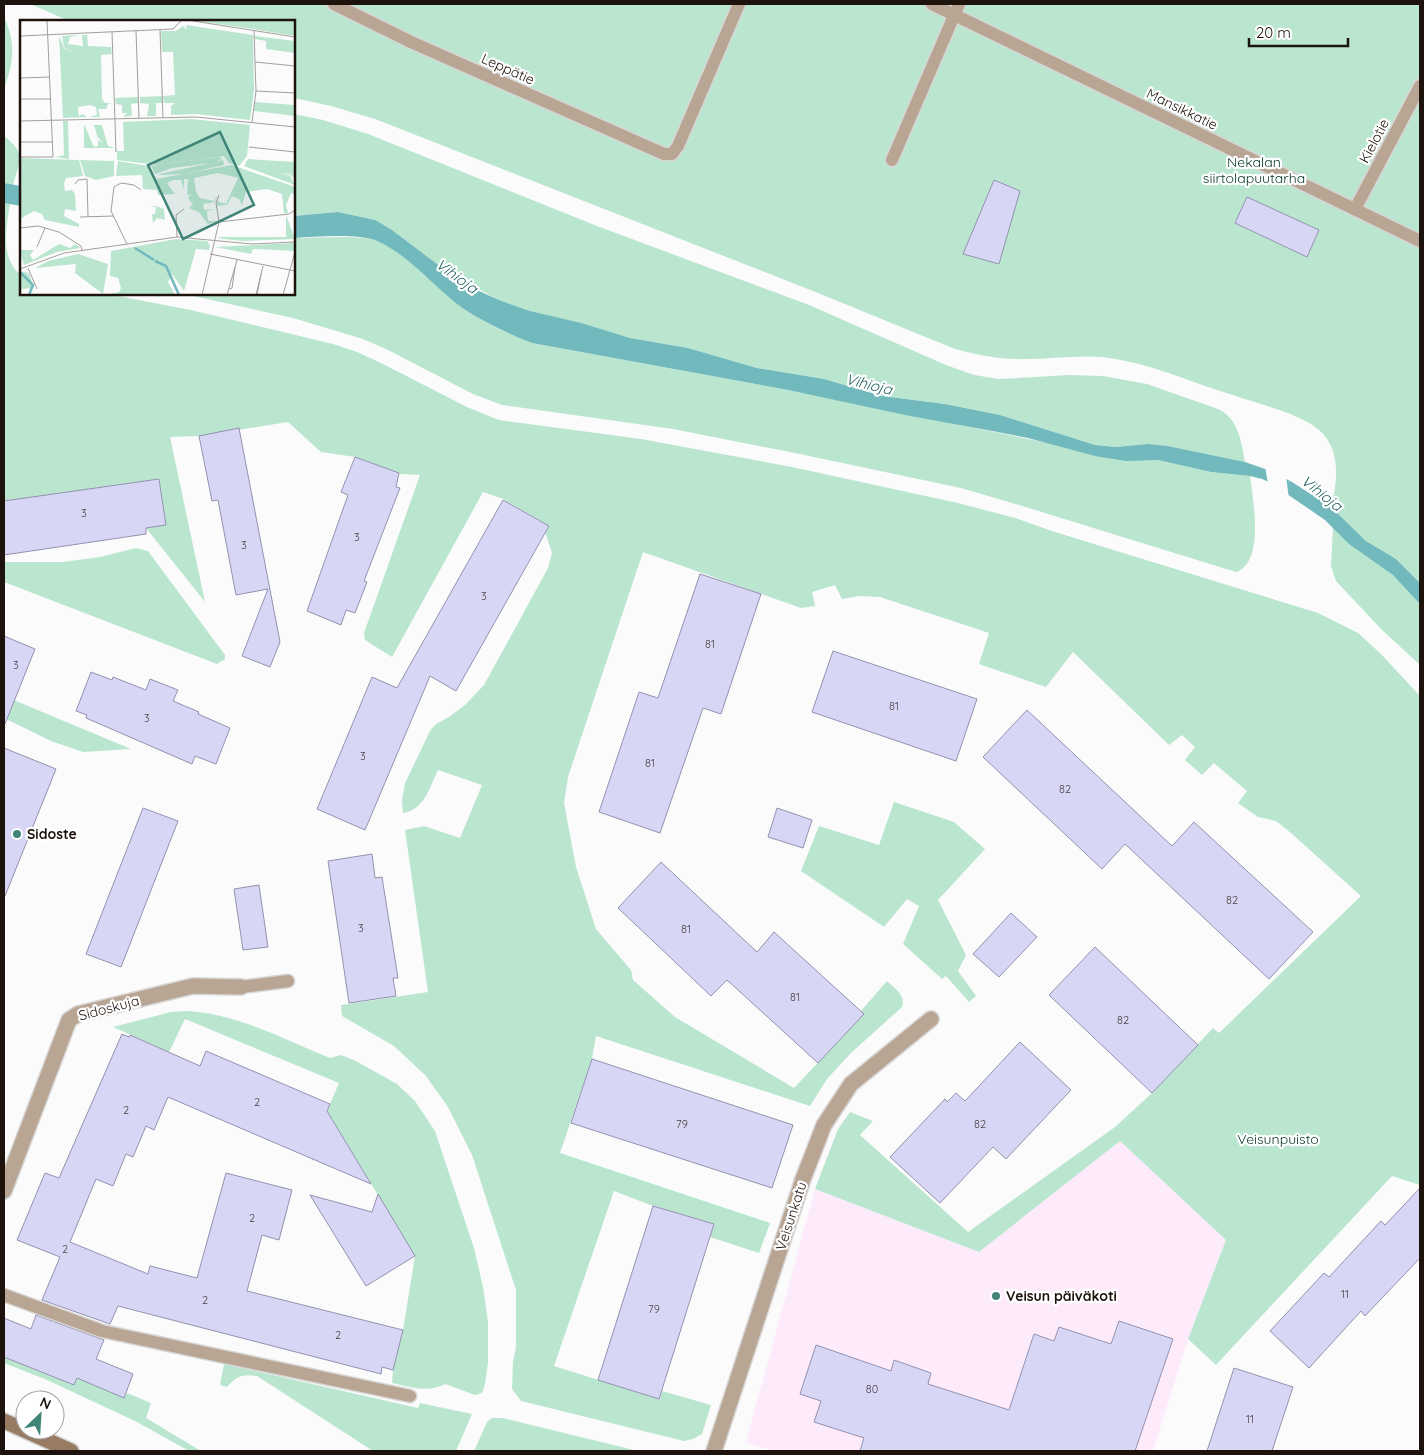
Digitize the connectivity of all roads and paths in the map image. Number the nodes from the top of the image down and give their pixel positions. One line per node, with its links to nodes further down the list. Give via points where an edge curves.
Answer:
1 (334, 4): 2 (lane, Leppätie, via 410,42 664,154 672,154 678,146)
2 (739, 4)
3 (932, 4): 4 (lane, Mansikkatie)
4 (956, 9): 6 (lane); 7 (lane, Mansikkatie)
5 (1420, 86): 7 (lane, Kielotie)
6 (892, 160)
7 (1355, 209): 8 (lane, Mansikkatie)
8 (1420, 241)
9 (288, 981): 10 (lane)
10 (242, 987): 12 (street, Sidoskuja, via 193,986 78,1014 69,1020)
11 (931, 1020): 17 (street, Veisunkatu, via 851,1084 824,1125 803,1179)
12 (4, 1191)
13 (4, 1295): 14 (lane, via 102,1331)
14 (410, 1396)
15 (4, 1421): 16 (main road)
16 (71, 1451)
17 (714, 1451)

